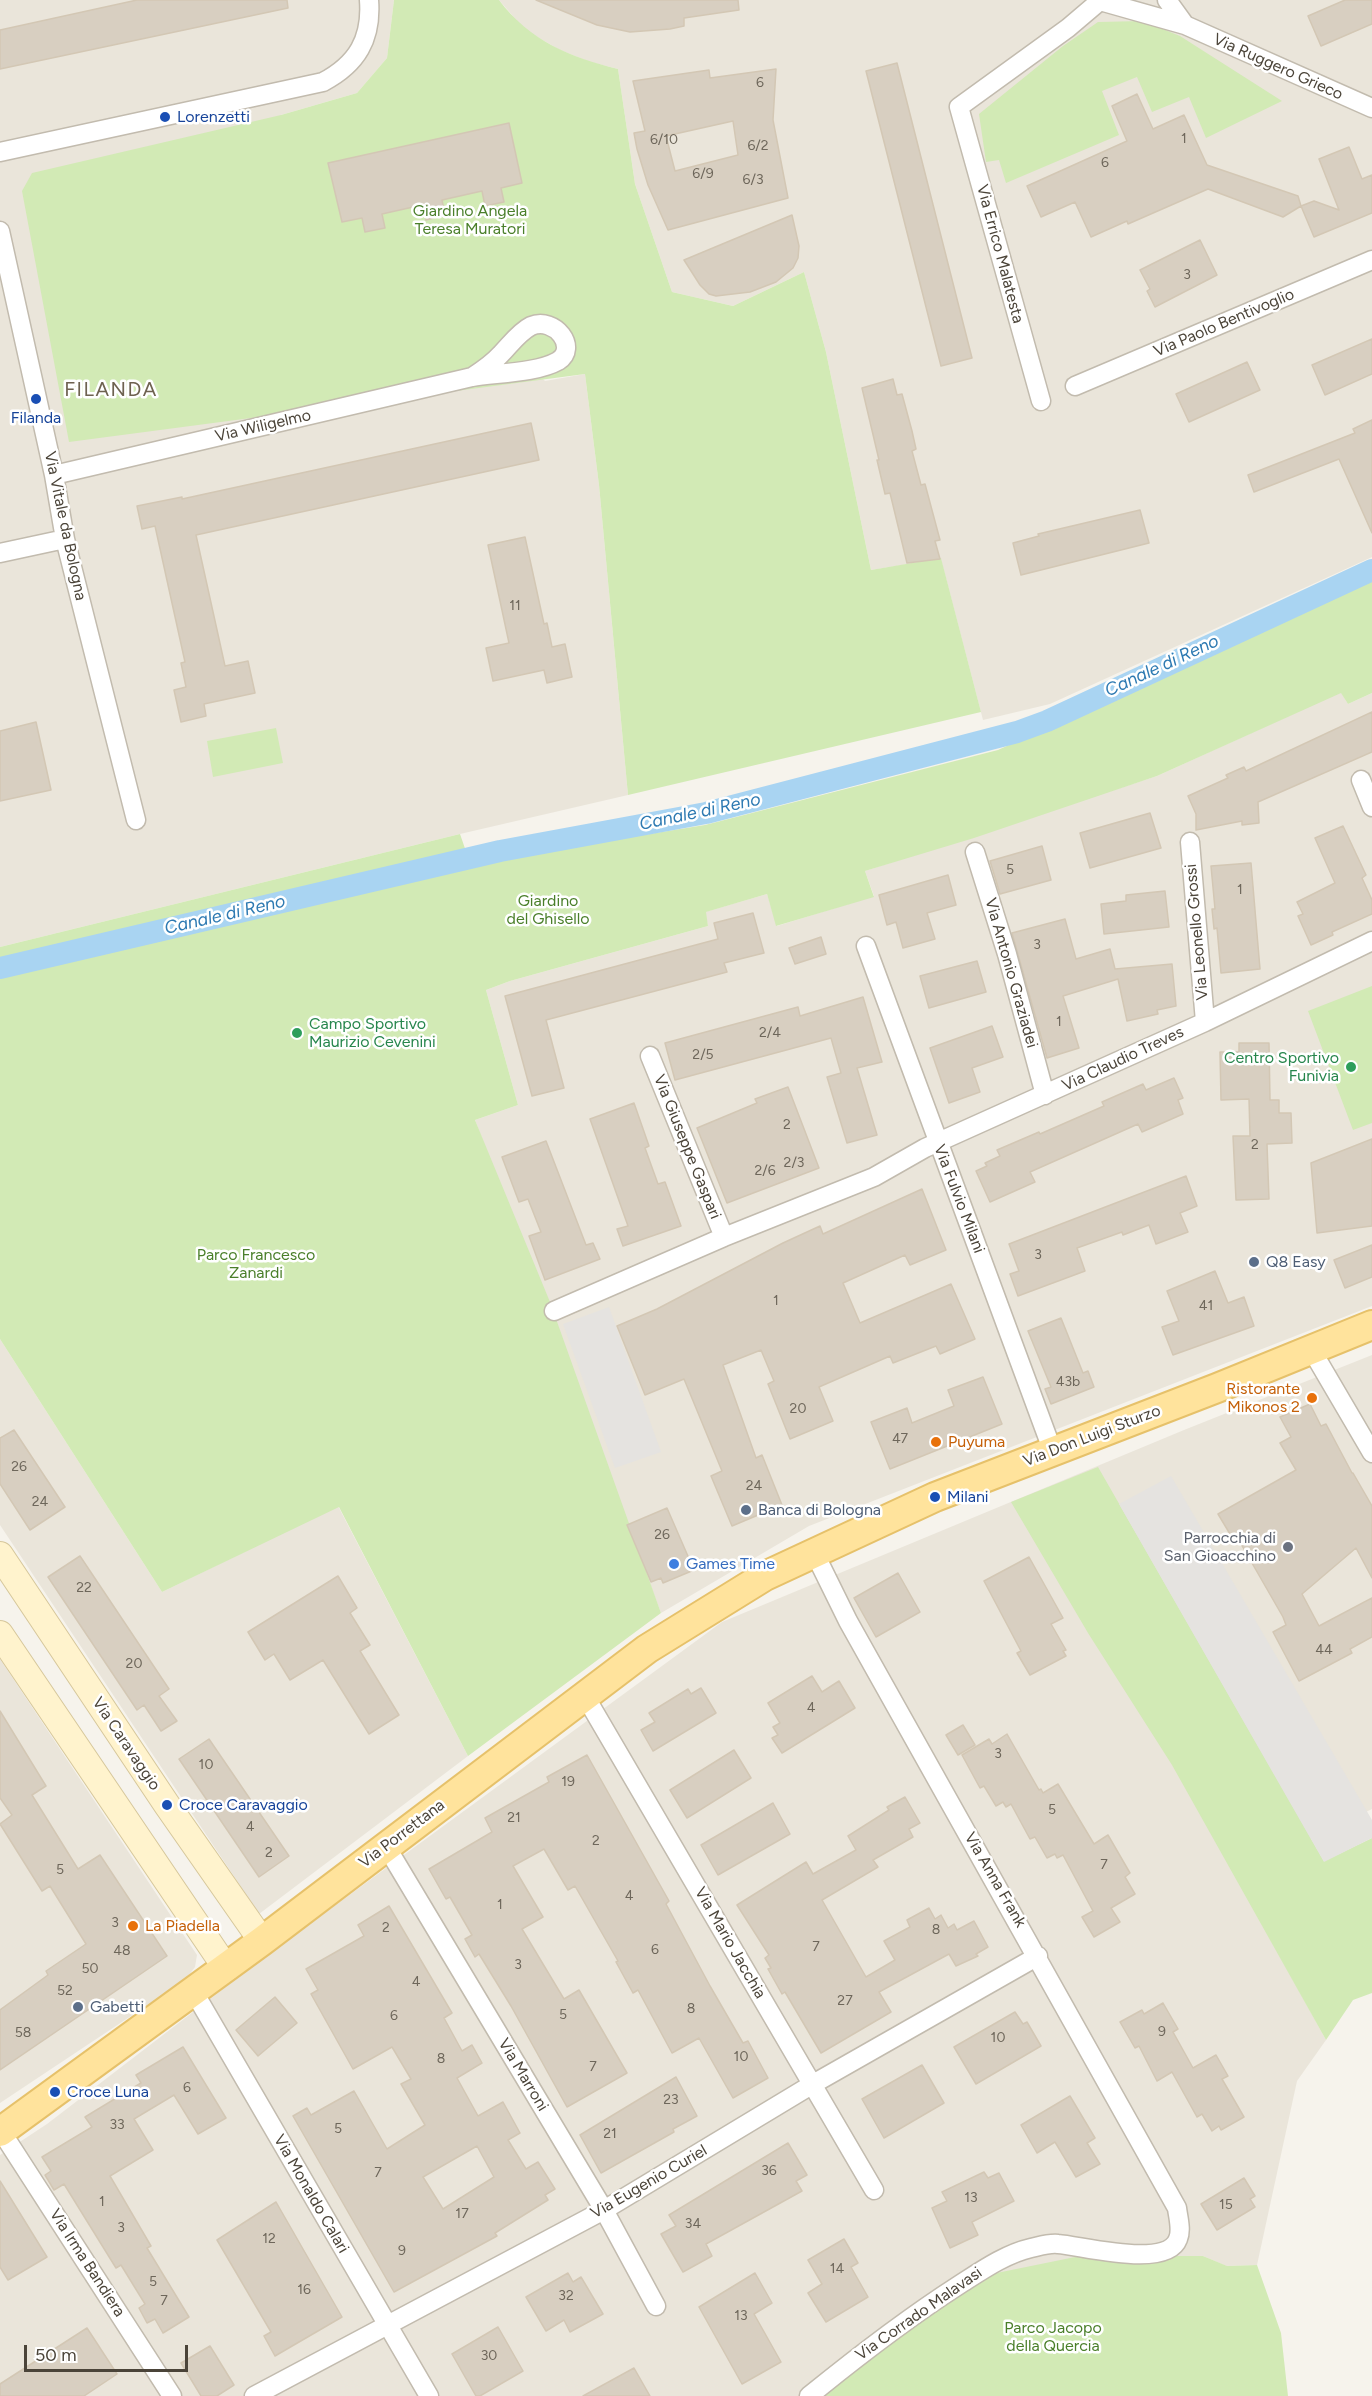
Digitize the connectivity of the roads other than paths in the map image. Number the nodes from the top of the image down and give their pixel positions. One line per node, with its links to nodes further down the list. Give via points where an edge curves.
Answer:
1 (369, 0): 6 (street, via 369,26 363,47 335,76 323,82)
2 (1100, 0): 4 (street, Via Ruggero Grieco); 11 (street, Via Errico Malatesta, via 959,107)
3 (1167, 0): 4 (street)
4 (1185, 25): 5 (street, Via Ruggero Grieco)
5 (1372, 108)
6 (0, 152)
7 (0, 231): 12 (street, Via Vitale da Bologna)
8 (1372, 260): 10 (street, Via Paolo Bentivoglio)
9 (472, 377): 9 (street, Via Wiligelmo, via 554,363 564,354 562,334 546,324 534,325); 12 (street, Via Wiligelmo)
10 (1075, 386)
11 (1041, 401)
12 (54, 475): 13 (street, Via Vitale da Bologna)
13 (65, 538): 14 (street); 17 (street, Via Vitale da Bologna)
14 (0, 553)
15 (1361, 780): 16 (street)
16 (1372, 807)
17 (136, 820)
18 (1190, 842): 22 (street, Via Leonello Grossi)
19 (975, 852): 24 (street, Via Antonio Graziadei)
20 (1372, 941): 22 (street, Via Claudio Treves)
21 (866, 946): 25 (street, Via Fulvio Milani)
22 (1205, 1022): 24 (street, Via Claudio Treves)
23 (650, 1056): 27 (street, Via Giuseppe Gaspari)
24 (1045, 1095): 25 (street, Via Claudio Treves)
25 (937, 1142): 26 (street, Via Claudio Treves); 31 (street, Via Fulvio Milani)
26 (874, 1177): 27 (street, Via Giuseppe Gaspari)
27 (724, 1238): 28 (street, Via Giuseppe Gaspari)
28 (554, 1311)
29 (1372, 1325): 30 (main road, Via Don Luigi Sturzo)
30 (1311, 1349): 31 (main road, Via Don Luigi Sturzo); 32 (street)
31 (1053, 1452): 33 (main road, Via Don Luigi Sturzo, via 935,1497)
32 (1372, 1453)
33 (814, 1552): 36 (main road, Via Porrettana, via 712,1607); 39 (street, Via Anna Frank, via 848,1621)
34 (4, 1571): 38 (main road, Via Caravaggio)
35 (0, 1634): 40 (main road)
36 (585, 1696): 37 (main road, Via Porrettana); 42 (street, Via Mario Jacchia)
37 (386, 1846): 38 (main road, Via Porrettana); 46 (street, Via Marroni)
38 (262, 1941): 40 (main road, Via Porrettana)
39 (1038, 1956): 42 (street, Via Eugenio Curiel); 45 (street, Via Anna Frank)
40 (226, 1968): 41 (main road, Via Porrettana)
41 (194, 1992): 43 (main road, Via Porrettana); 48 (street, Via Monaldo Calari)
42 (813, 2084): 44 (street, Via Mario Jacchia); 46 (street, Via Eugenio Curiel)
43 (1, 2131): 49 (street, Via Irma Bandiera)
44 (874, 2190)
45 (1177, 2208): 52 (street, Via Corrado Malavasi, via 1178,2241 1170,2250 1123,2254 1054,2243 1022,2250 991,2264 915,2314)
46 (604, 2210): 47 (street, Via Marroni); 48 (street, Via Eugenio Curiel)
47 (656, 2306)
48 (386, 2324): 50 (street, Via Eugenio Curiel); 51 (street, Via Monaldo Calari)
49 (172, 2396)
50 (254, 2396)
51 (429, 2396)
52 (809, 2396)

